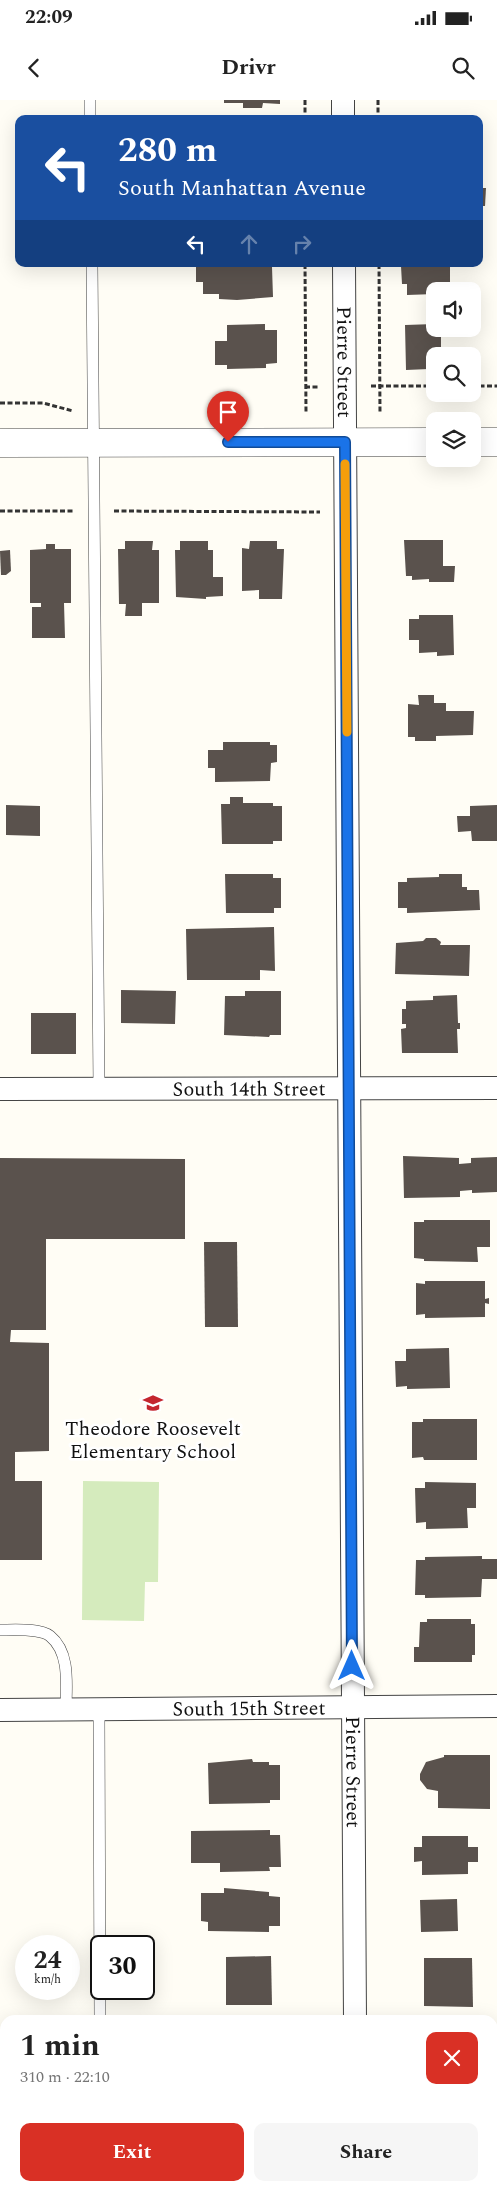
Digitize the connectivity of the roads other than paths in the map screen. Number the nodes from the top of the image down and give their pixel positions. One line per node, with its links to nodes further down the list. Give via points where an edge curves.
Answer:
1 (90, 100): 3 (lane)
2 (343, 100): 4 (street)
3 (90, 115)
4 (343, 115)
5 (92, 267): 12 (lane)
6 (344, 267): 7 (street, Pierre Street)
7 (345, 442): 8 (street); 12 (street); 13 (street, Pierre Street)
8 (426, 442)
9 (481, 442): 10 (street)
10 (497, 442)
11 (0, 443): 12 (street)
12 (93, 443): 14 (lane)
13 (349, 1087): 14 (street, South 14th Street); 15 (street, South 14th Street); 19 (street, Pierre Street)
14 (98, 1088): 16 (street, South 14th Street)
15 (497, 1088)
16 (0, 1089)
17 (0, 1630): 21 (lane, via 30,1630 50,1635 63,1654)
18 (497, 1706): 19 (street, South 15th Street)
19 (352, 1707): 22 (street, South 15th Street); 24 (street, Pierre Street)
20 (0, 1710): 21 (street, South 15th Street)
21 (66, 1710): 22 (street, South 15th Street)
22 (99, 1710): 23 (lane)
23 (100, 2015)
24 (355, 2015)

